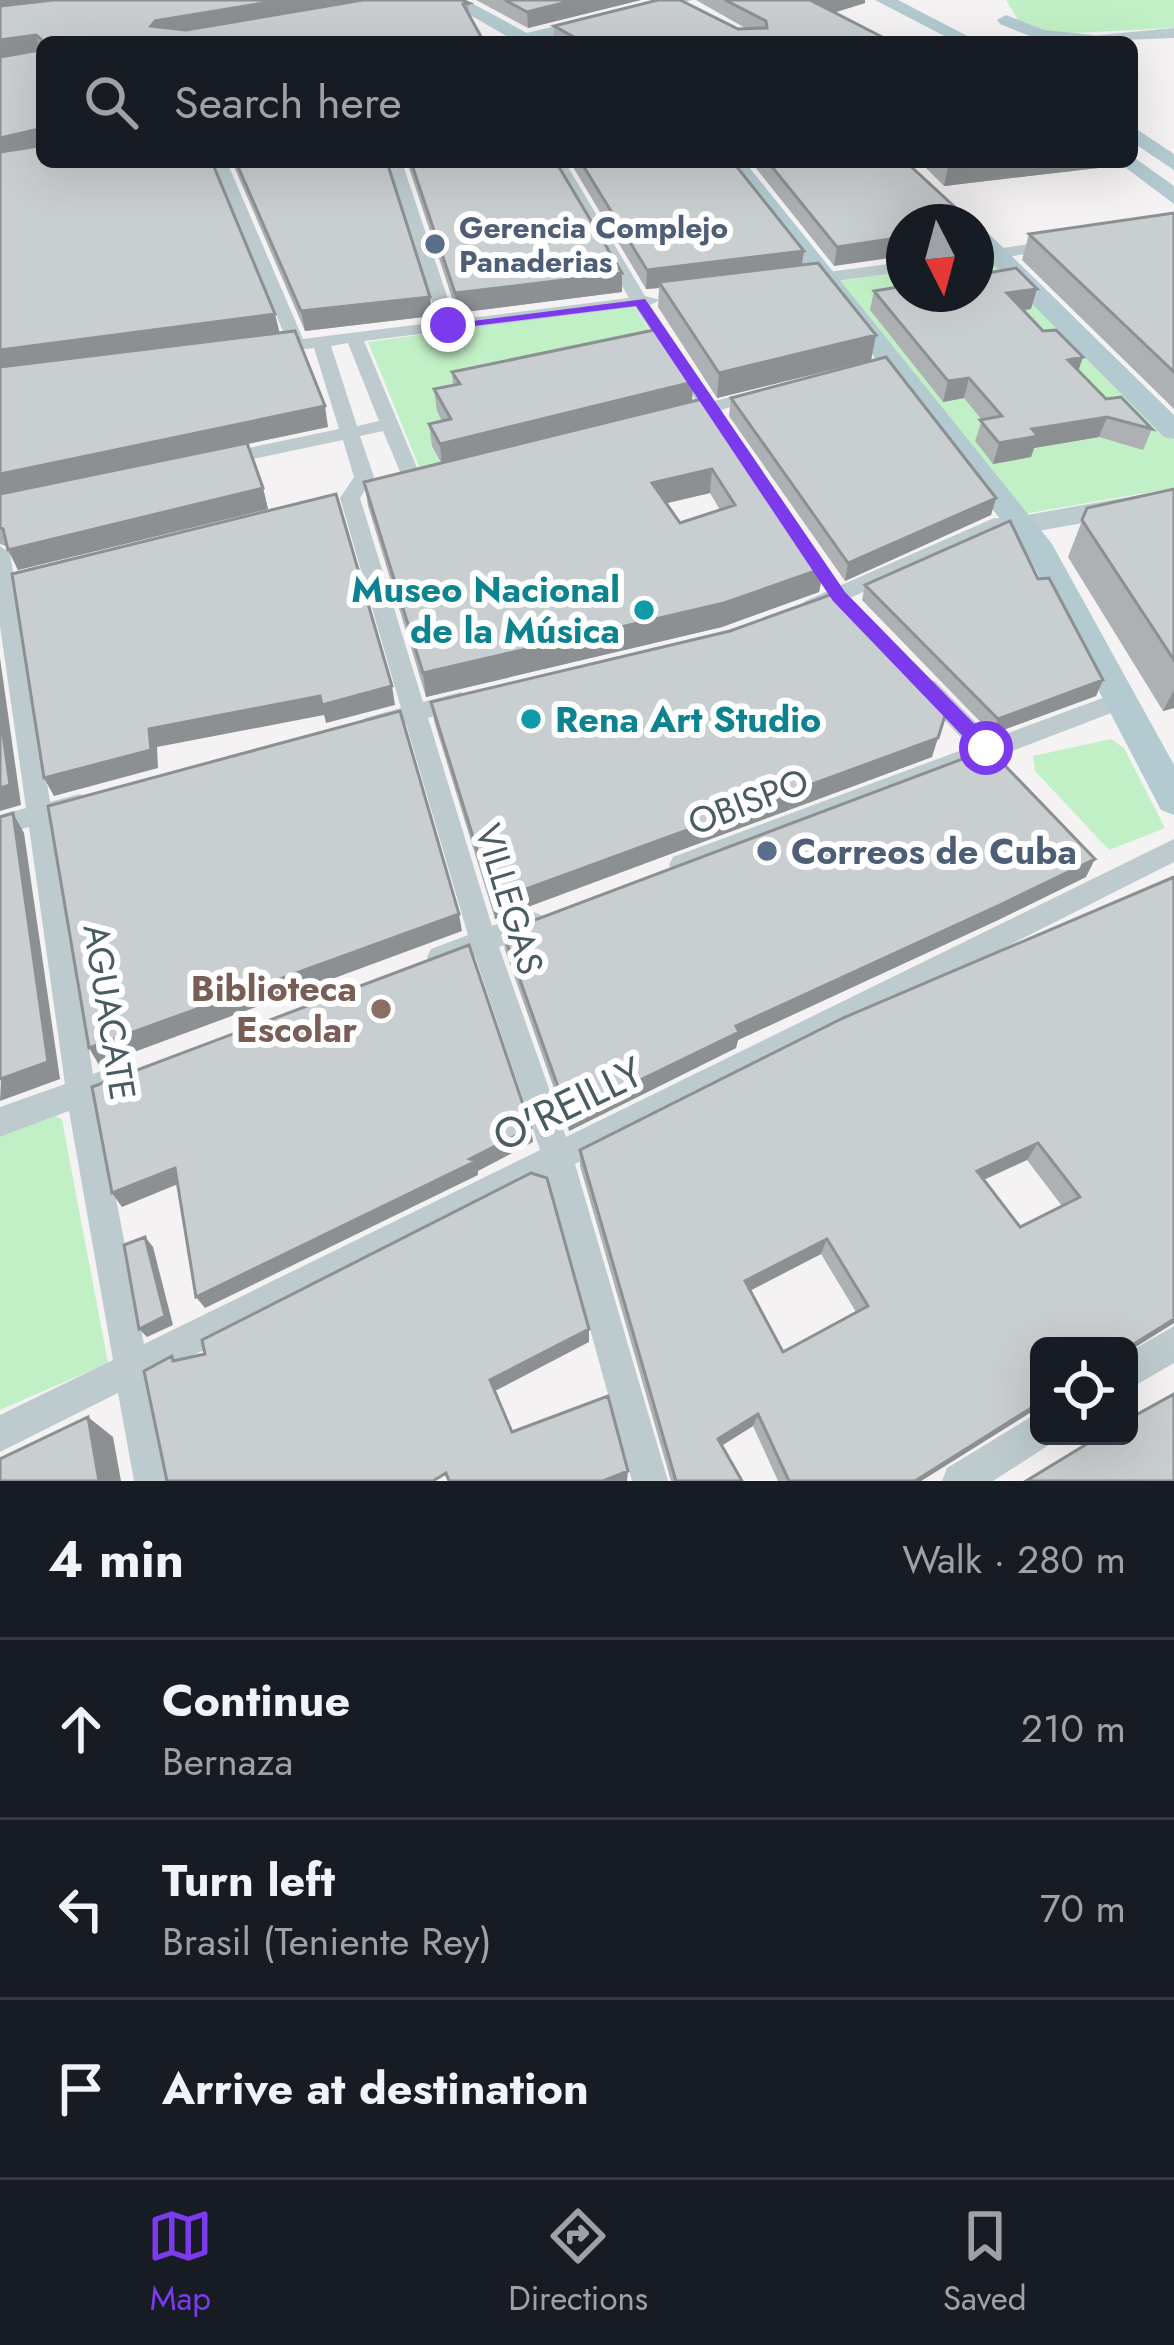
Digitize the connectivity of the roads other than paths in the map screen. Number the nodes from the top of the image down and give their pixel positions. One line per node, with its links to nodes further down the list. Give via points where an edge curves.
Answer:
1 (453, 0): 8 (main road)
2 (884, 0): 6 (main road)
3 (990, 0): 5 (main road)
4 (682, 3): 9 (main road)
5 (1006, 20): 6 (main road, via 989,30); 11 (main road); 12 (main road)
6 (944, 27): 10 (main road)
7 (1174, 33): 13 (street)
8 (514, 36)
9 (543, 36)
10 (960, 36)
11 (1016, 36)
12 (1051, 36)
13 (1138, 37)
14 (1138, 137): 15 (main road)
15 (1174, 164)
16 (223, 168): 33 (street)
17 (397, 168): 30 (street)
18 (562, 168): 29 (street)
19 (739, 168): 26 (main road)
20 (1137, 168): 21 (main road)
21 (1173, 196)
22 (1086, 240): 23 (street)
23 (994, 254)
24 (994, 262): 39 (main road)
25 (886, 270): 26 (street)
26 (829, 278): 27 (street); 45 (main road, via 883,367)
27 (782, 284)
28 (664, 299): 29 (street)
29 (640, 302): 30 (street); 36 (street)
30 (448, 325): 31 (street)
31 (354, 338): 32 (street); 38 (street)
32 (321, 342): 33 (street); 40 (street, VILLEGAS)
33 (297, 344): 34 (street)
34 (251, 350)
35 (778, 391): 36 (street)
36 (709, 407): 37 (street); 41 (street)
37 (665, 418)
38 (391, 424): 40 (street); 44 (street, via 419,480)
39 (1174, 430)
40 (350, 433): 42 (street); 44 (street, VILLEGAS, via 364,477)
41 (735, 445)
42 (201, 464)
43 (1174, 498): 45 (street)
44 (339, 501): 52 (street, VILLEGAS)
45 (1022, 525): 48 (street, via 994,525); 51 (main road)
46 (0, 553): 47 (street, AGUACATE)
47 (11, 584): 58 (street, AGUACATE)
48 (794, 613)
49 (904, 664): 54 (street)
50 (483, 696): 52 (street)
51 (1119, 701): 54 (street, OBISPO); 57 (main road)
52 (417, 712): 53 (street); 63 (street, VILLEGAS)
53 (350, 730)
54 (986, 748): 55 (street); 61 (street, OBISPO)
55 (1018, 782)
56 (107, 796): 58 (street)
57 (1174, 800)
58 (41, 815): 59 (street); 66 (street, AGUACATE)
59 (0, 825)
60 (1174, 850): 68 (street, O'REILLY, via 1106,874)
61 (658, 874)
62 (548, 916): 63 (street)
63 (483, 941): 64 (street); 68 (street, VILLEGAS)
64 (416, 966)
65 (148, 1067): 66 (street)
66 (81, 1092): 67 (street); 71 (street, AGUACATE)
67 (0, 1122)
68 (557, 1155): 71 (street, O'REILLY); 75 (street, VILLEGAS)
69 (1174, 1343): 70 (street)
70 (1138, 1366)
71 (131, 1370): 72 (street, O'REILLY); 74 (street, AGUACATE)
72 (0, 1434)
73 (1030, 1436): 76 (street)
74 (152, 1481)
75 (650, 1481)
76 (960, 1481)

